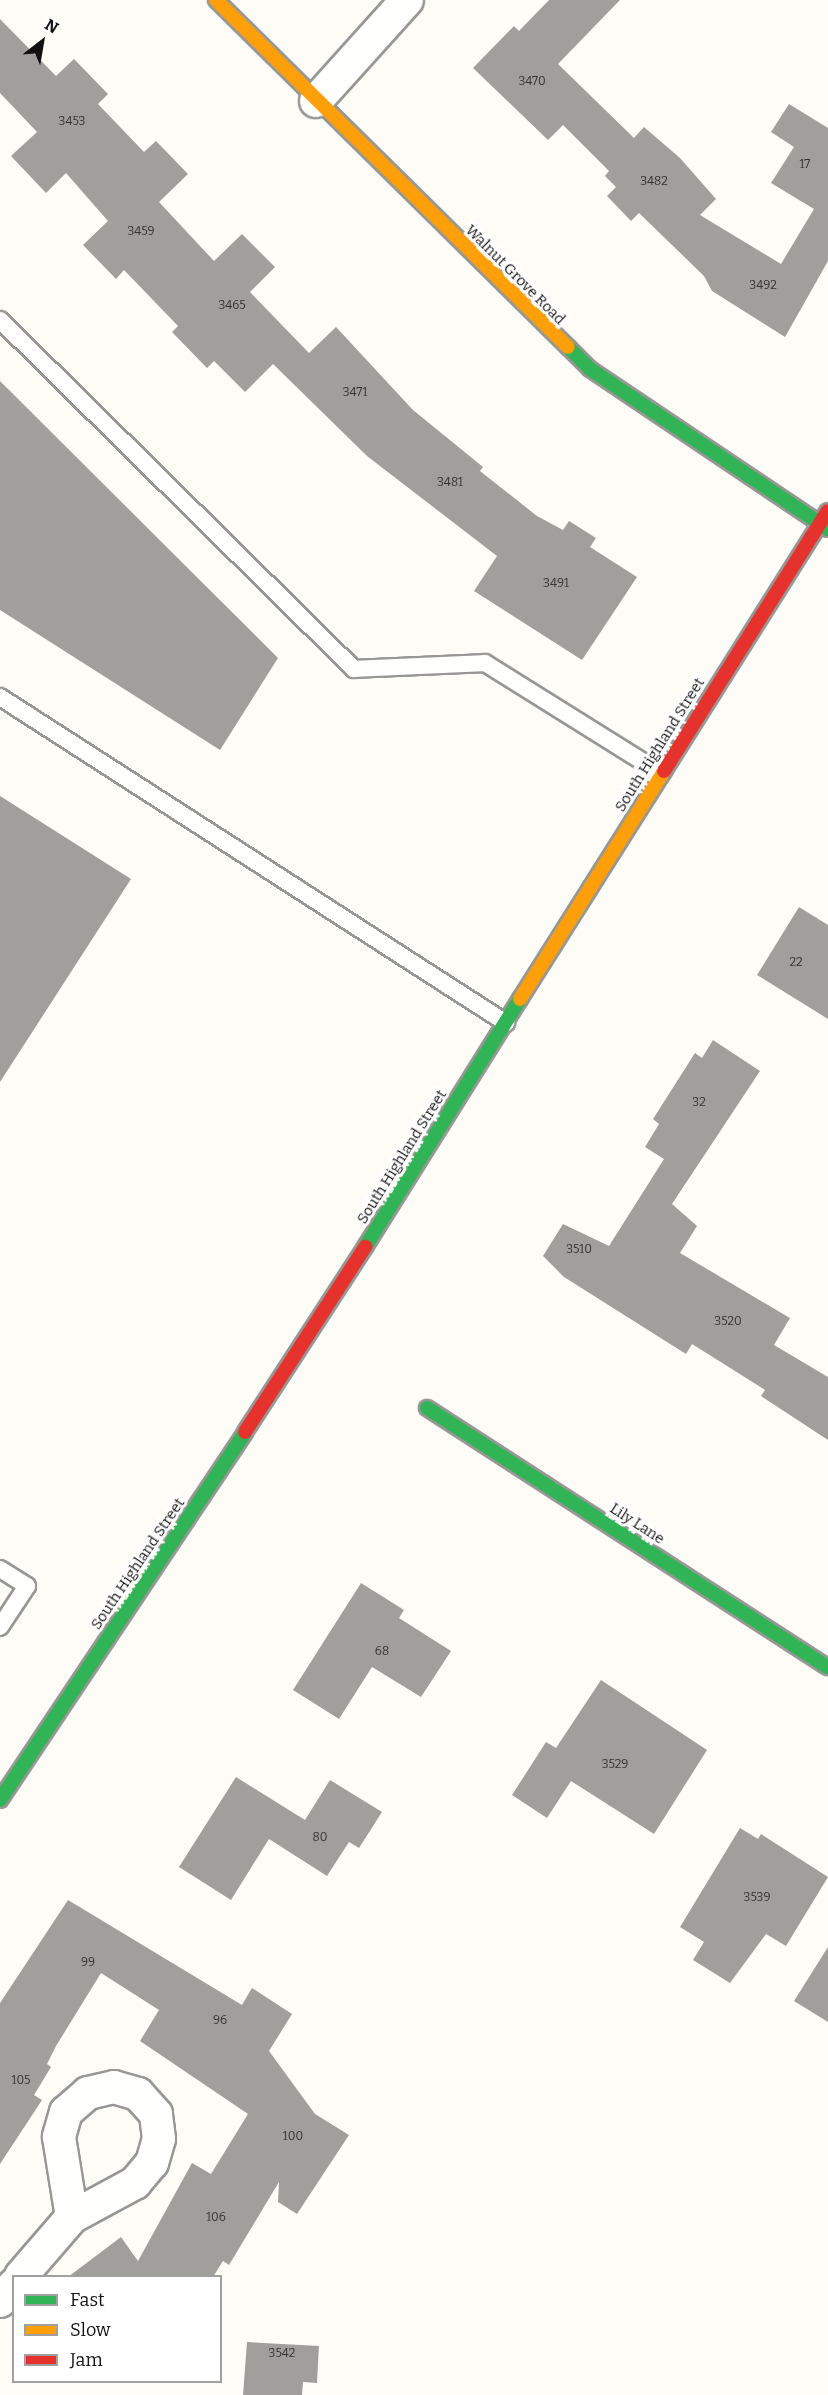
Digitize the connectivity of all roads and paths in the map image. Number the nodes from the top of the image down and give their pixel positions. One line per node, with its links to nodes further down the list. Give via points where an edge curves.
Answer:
1 (216, 0): 3 (main road, Walnut Grove Road)
2 (407, 0): 3 (street)
3 (316, 101): 6 (main road, Walnut Grove Road, via 590,369)
4 (0, 320): 8 (lane, via 354,669 485,663)
5 (828, 511): 6 (main road, South Highland Street)
6 (824, 526): 8 (main road, South Highland Street)
7 (0, 697): 9 (lane)
8 (661, 774): 9 (main road, South Highland Street)
9 (506, 1023): 14 (main road, South Highland Street, via 304,1343)
10 (427, 1408): 13 (main road, Lily Lane)
11 (0, 1569): 12 (lane, via 27,1586)
12 (0, 1627)
13 (828, 1667)
14 (0, 1800)
15 (72, 2217): 16 (street)
16 (23, 2275)
17 (12, 2287): 18 (street)
18 (0, 2301)

